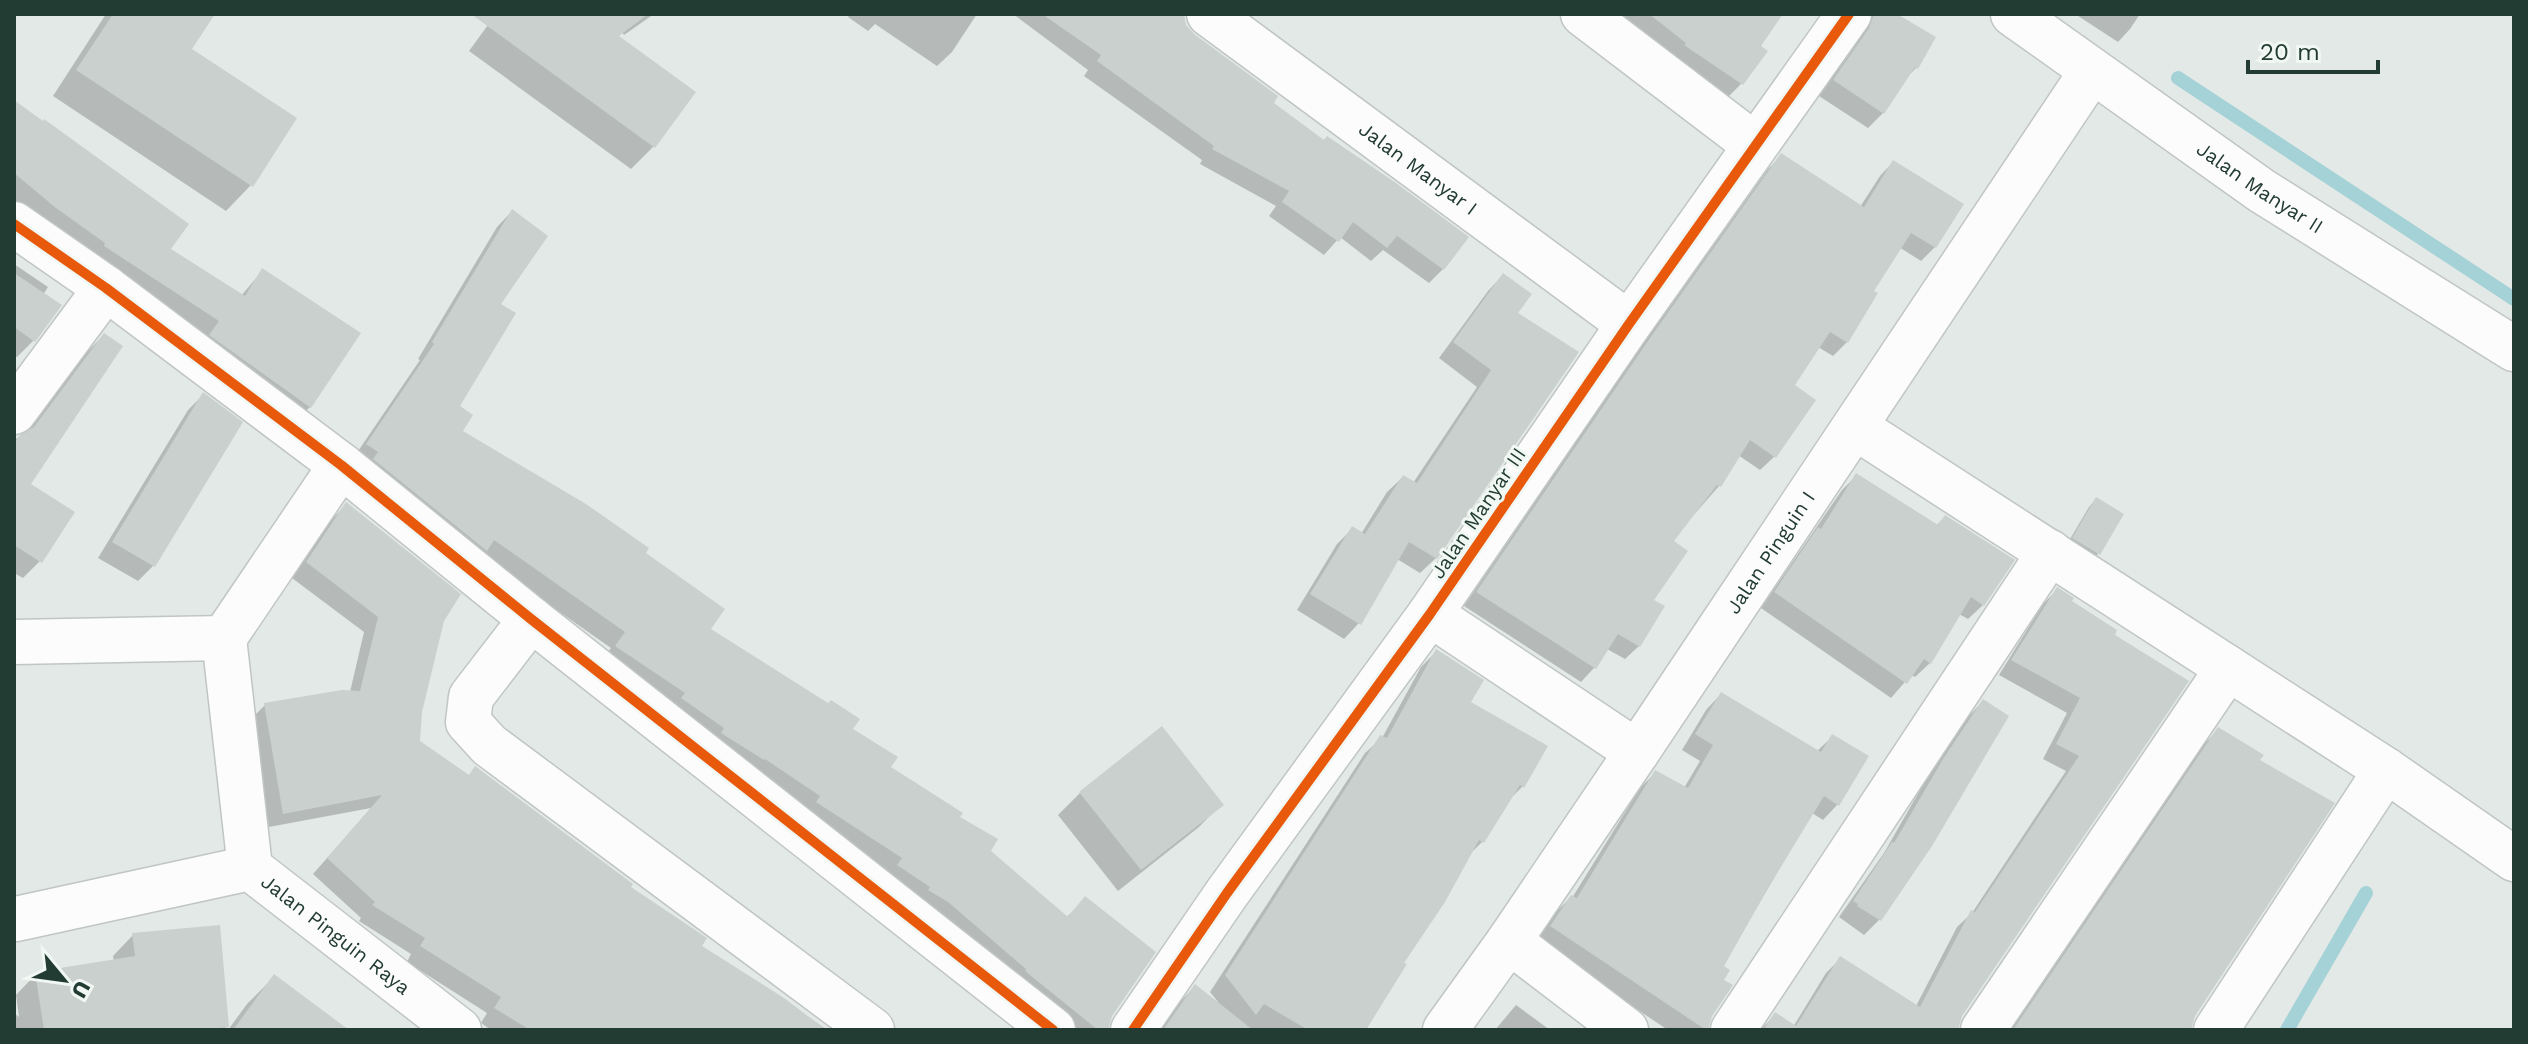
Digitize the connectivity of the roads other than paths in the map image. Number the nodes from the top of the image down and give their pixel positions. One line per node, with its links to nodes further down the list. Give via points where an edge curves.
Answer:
1 (1209, 14): 9 (street, Jalan Manyar I)
2 (1583, 14): 6 (street)
3 (1849, 14): 6 (street, Jalan Manyar III)
4 (2013, 14): 5 (street, Jalan Manyar II)
5 (2092, 71): 10 (street, Jalan Manyar II, via 2262,191); 12 (street, Jalan Pinguin I)
6 (1755, 145): 9 (street, Jalan Manyar III)
7 (14, 224): 8 (street)
8 (106, 288): 11 (street); 13 (street)
9 (1629, 324): 15 (street, Jalan Manyar III)
10 (2514, 349)
11 (14, 412)
12 (1855, 427): 14 (street); 20 (street, Jalan Pinguin I)
13 (341, 465): 16 (street); 17 (street)
14 (2050, 552): 19 (street); 32 (street)
15 (1430, 614): 20 (street); 29 (street, Jalan Manyar III)
16 (531, 619): 27 (street, via 471,697 468,722 489,745); 28 (street)
17 (224, 638): 18 (street); 23 (street)
18 (14, 642)
19 (2228, 668): 21 (street); 33 (street)
20 (1637, 752): 25 (street, Jalan Pinguin I)
21 (2386, 770): 22 (street); 34 (street)
22 (2514, 859)
23 (250, 868): 24 (street, Jalan Pinguin Raya); 26 (street, Jalan Pinguin Raya)
24 (15, 916)
25 (1509, 941): 30 (street, Jalan Pinguin I); 31 (street)
26 (459, 1030)
27 (872, 1030)
28 (1053, 1030)
29 (1133, 1030)
30 (1445, 1030)
31 (1626, 1030)
32 (1733, 1030)
33 (1983, 1030)
34 (2216, 1030)

